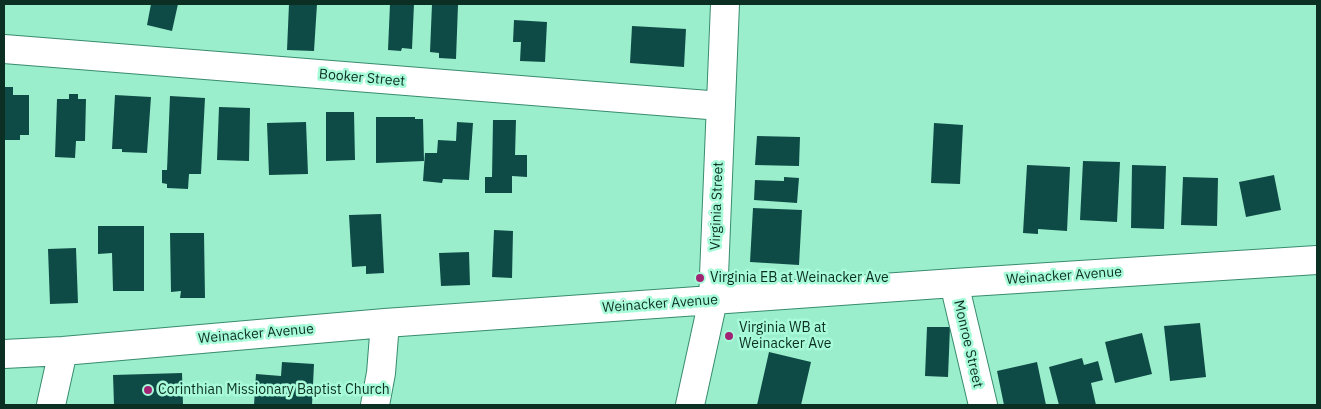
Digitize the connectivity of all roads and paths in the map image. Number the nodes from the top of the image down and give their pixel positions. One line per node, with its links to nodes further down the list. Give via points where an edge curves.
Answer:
1 (725, 4): 3 (street, Virginia Street)
2 (4, 49): 3 (street, Booker Street)
3 (721, 106): 6 (street, Virginia Street)
4 (1317, 260): 5 (street, Weinacker Avenue)
5 (954, 283): 6 (street, Weinacker Avenue); 13 (street, Monroe Street)
6 (713, 300): 7 (street, Weinacker Avenue); 12 (street, Virginia Street)
7 (385, 323): 8 (street, Weinacker Avenue); 11 (street)
8 (62, 351): 9 (street, Weinacker Avenue); 10 (street)
9 (4, 354)
10 (51, 405)
11 (375, 405)
12 (690, 405)
13 (983, 405)

